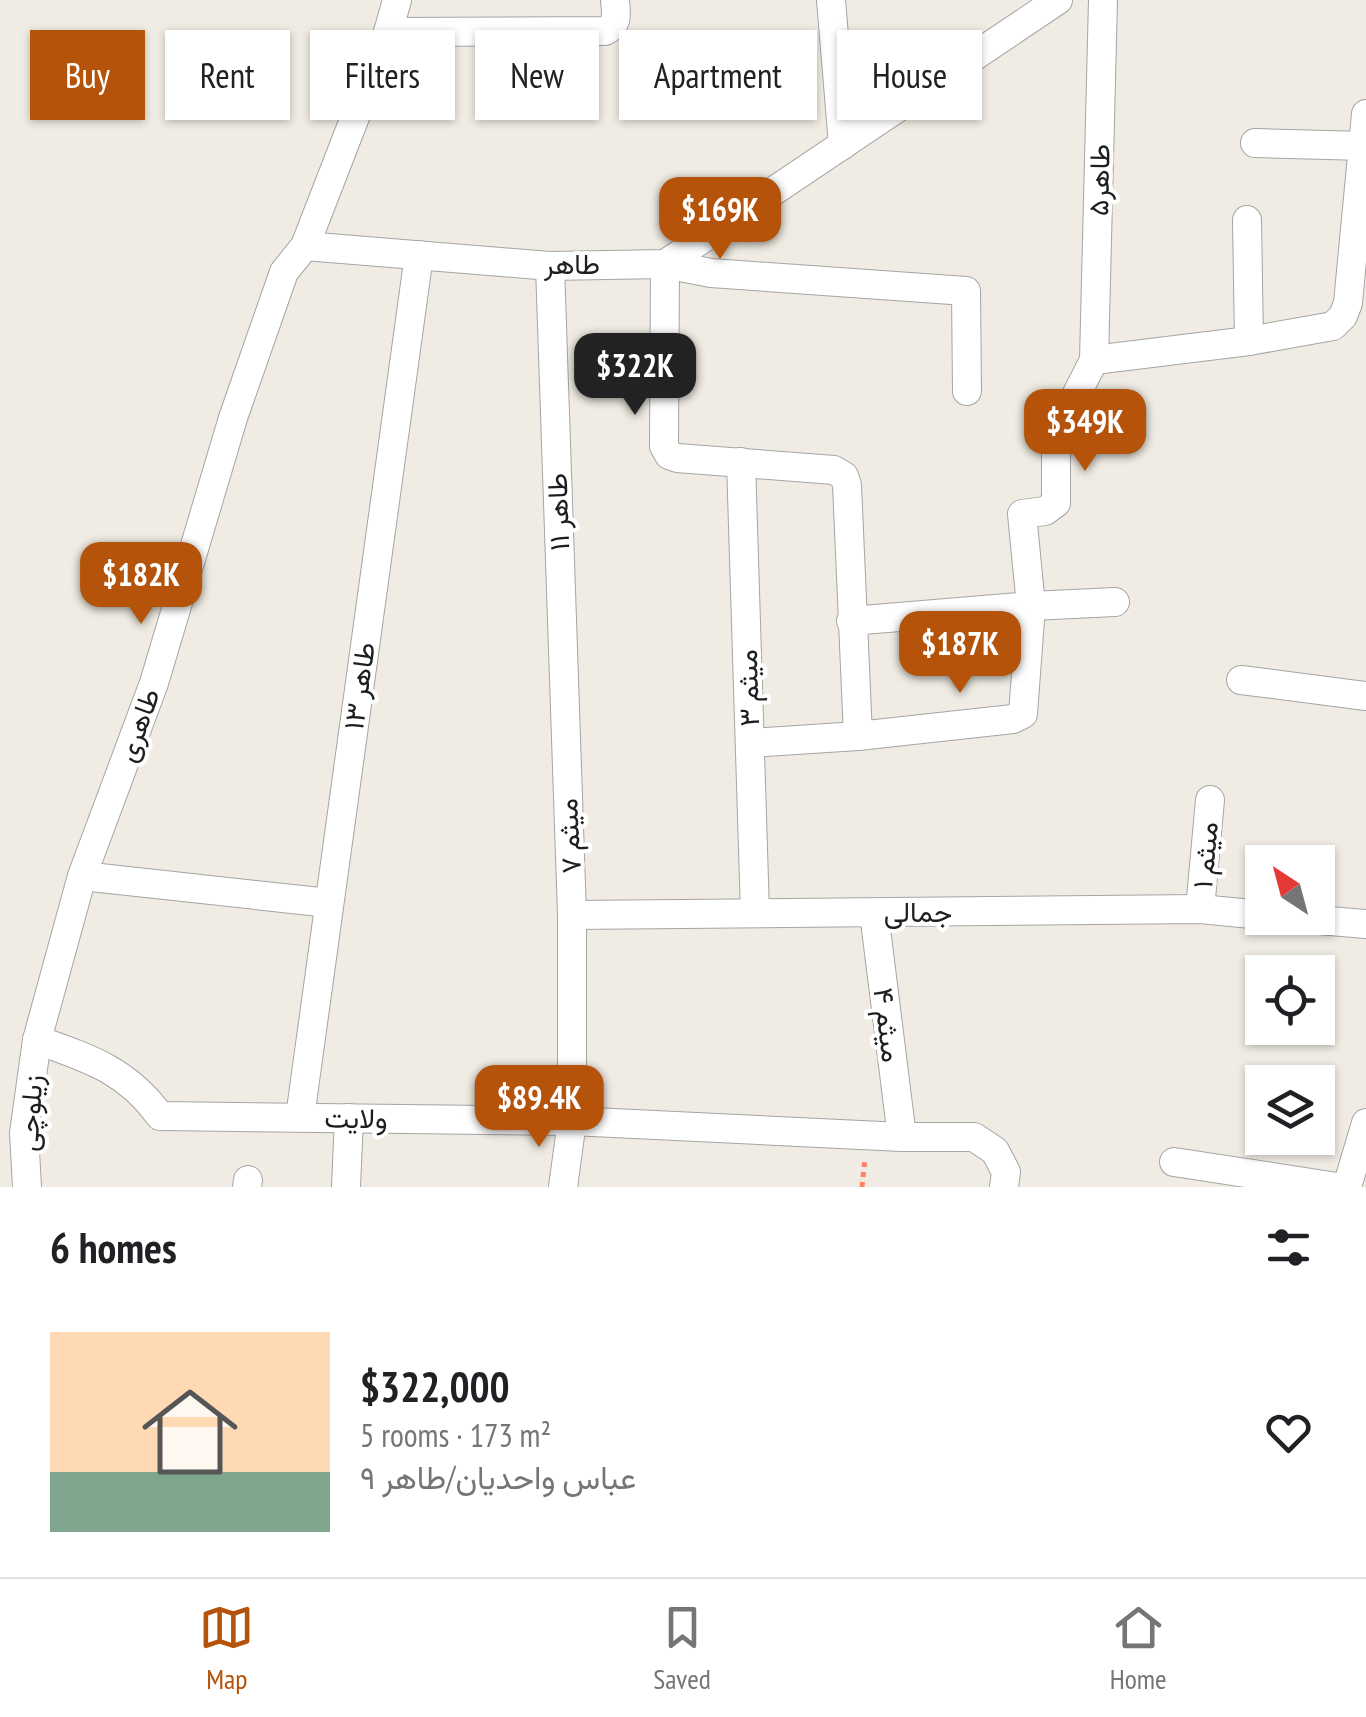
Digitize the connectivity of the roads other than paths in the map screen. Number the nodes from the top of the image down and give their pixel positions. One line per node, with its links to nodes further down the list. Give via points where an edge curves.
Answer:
1 (397, 0): 6 (street, طاهری)
2 (615, 0): 7 (street, via 616,20 605,31)
3 (831, 0): 11 (street)
4 (1058, 0): 11 (street)
5 (1103, 0): 19 (street, طاهر۵)
6 (389, 30)
7 (455, 32)
8 (1366, 114): 12 (street)
9 (354, 120): 14 (street, طاهری)
10 (1256, 143): 12 (street)
11 (843, 144): 16 (street)
12 (1364, 146): 18 (street, via 1343,316 1333,326)
13 (1247, 220): 18 (street)
14 (306, 246): 15 (street, طاهر); 31 (street, طاهری, via 284,272 154,683)
15 (420, 255): 17 (street, طاهر); 32 (street, طاهر ۱۳)
16 (665, 264): 17 (street, طاهر); 20 (street, طاهر, via 966,291); 21 (street, via 664,446 676,458)
17 (550, 266): 29 (street, طاهر ۱۱)
18 (1248, 341): 19 (street)
19 (1094, 360): 23 (street, via 1062,424 1056,503 1022,514)
20 (967, 391)
21 (741, 462): 24 (street, via 844,476); 28 (street, میثم ۳)
22 (1115, 602): 23 (street)
23 (1031, 606): 24 (street); 27 (street, via 1022,714)
24 (851, 621): 27 (street)
25 (1241, 680): 26 (street)
26 (1366, 696)
27 (858, 736): 28 (street)
28 (750, 743): 37 (street, میثم ۳)
29 (566, 758): 36 (street, میثم ۷)
30 (1210, 800): 33 (street, میثم ۱)
31 (82, 876): 32 (street); 40 (street, طاهری)
32 (330, 903): 41 (street, طاهر ۱۳)
33 (1200, 909): 34 (street, جمالی); 35 (street, جمالی)
34 (874, 913): 37 (street, جمالی); 45 (street, میثم ۴)
35 (1245, 913)
36 (572, 914): 37 (street, جمالی); 43 (street)
37 (755, 914)
38 (1335, 921): 39 (street)
39 (1366, 924)
40 (37, 1040): 41 (street, ولایت, via 120,1075 160,1116); 47 (street, زیلوچی, via 24,1132)
41 (300, 1117): 42 (street, ولایت)
42 (349, 1118): 43 (street, ولایت); 48 (street)
43 (572, 1121): 45 (street, ولایت); 49 (street)
44 (1366, 1123): 52 (street)
45 (902, 1136): 50 (street, ولایت, via 974,1137 994,1151 1006,1172)
46 (1174, 1162): 51 (street)
47 (27, 1187)
48 (346, 1187)
49 (563, 1187)
50 (1004, 1187)
51 (1336, 1187)
52 (1346, 1187)

